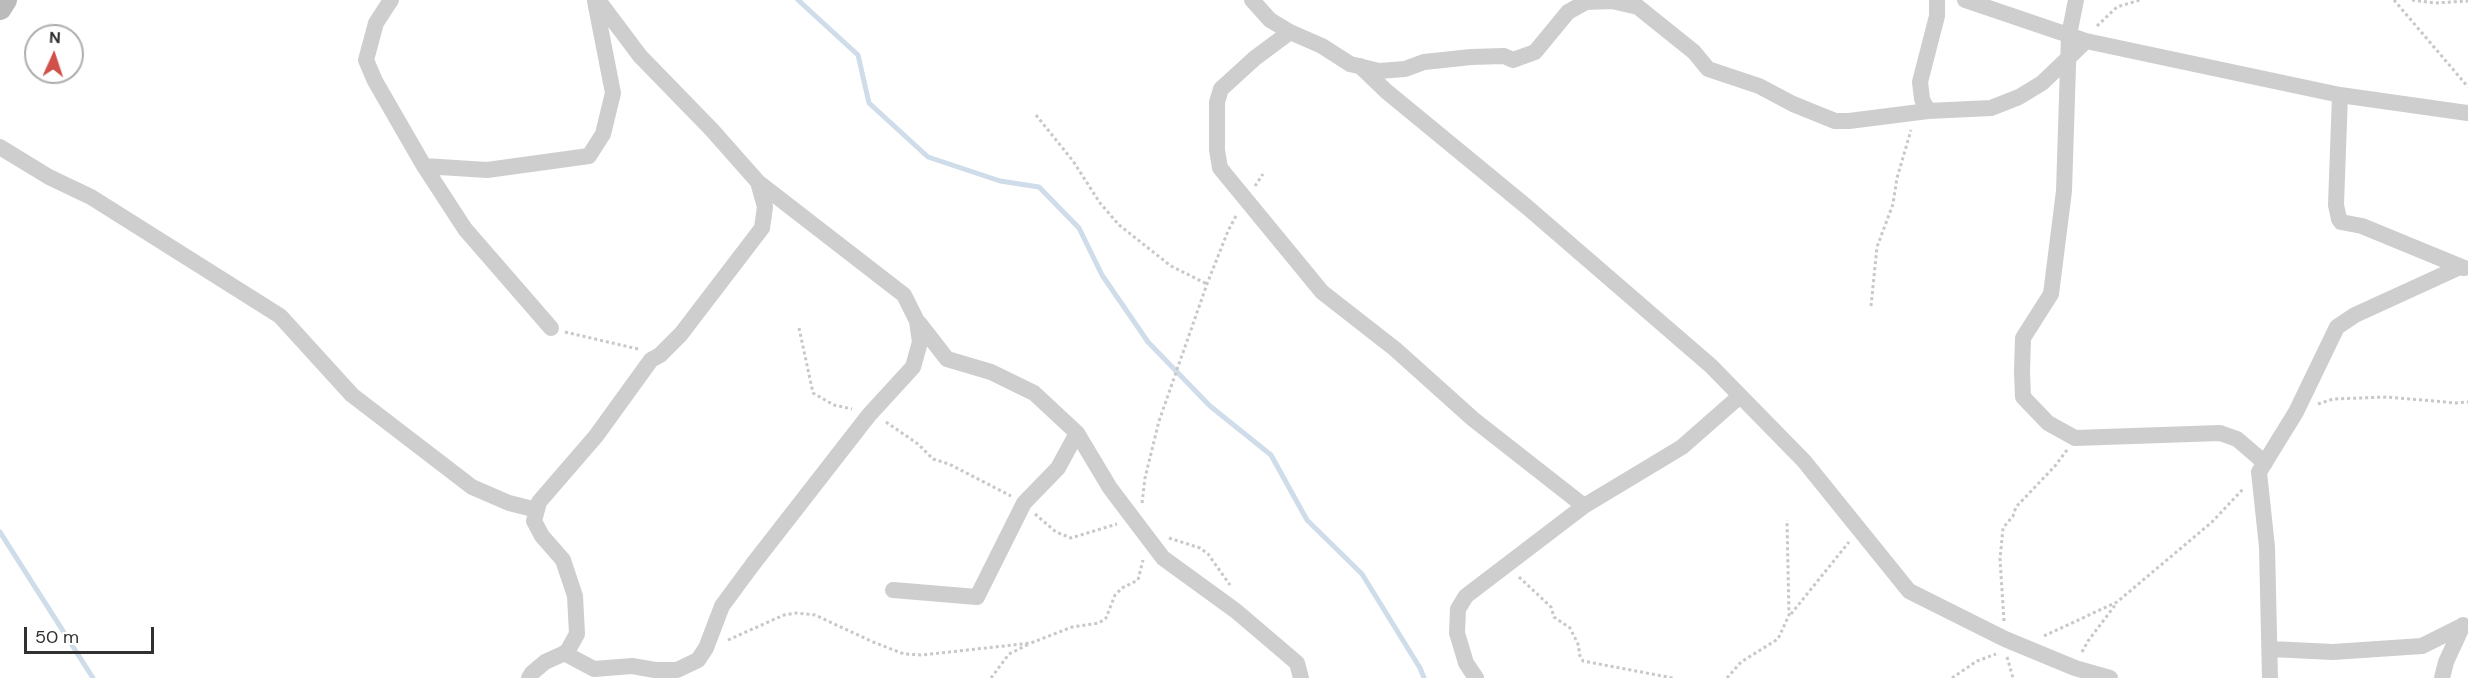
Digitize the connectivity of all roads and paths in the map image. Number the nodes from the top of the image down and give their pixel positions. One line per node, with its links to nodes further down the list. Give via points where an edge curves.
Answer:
1 (5, 0): 12 (main road)
2 (392, 0): 24 (street, via 376,23 366,60)
3 (596, 0): 24 (street, via 613,93 603,134 589,156 487,170); 25 (street, via 640,56)
4 (1252, 0): 13 (street, via 1270,20)
5 (1937, 0): 20 (street, via 1937,16 1920,82)
6 (1965, 0): 14 (street)
7 (2076, 0): 14 (street)
8 (2140, 0): 15 (path, via 2117,7)
9 (2394, 0): 18 (path)
10 (2412, 0): 11 (path)
11 (2468, 1)
12 (0, 8)
13 (1290, 32): 17 (street); 43 (street, via 1221,89 1217,102 1220,168 1322,292)
14 (2069, 35): 15 (street); 16 (street)
15 (2086, 41): 16 (street); 19 (street)
16 (2067, 59): 20 (street, via 2019,98 1991,108); 40 (street, via 2064,191 2051,294 2023,338 2022,372 2024,397 2048,423)
17 (1360, 66): 20 (street, via 1379,71 1471,57 1504,56 1513,60 1535,52 1568,12 1586,2 1612,2 1638,8 1695,52 1708,69 1759,86 1835,121); 35 (street, via 1386,92 1527,207)
18 (2468, 87)
19 (2340, 95): 21 (street); 26 (street, via 2336,205 2339,219)
20 (1924, 112): 28 (path, via 1909,132 1893,204 1877,247)
21 (2468, 112)
22 (1036, 115): 27 (path, via 1119,225 1171,266)
23 (0, 147): 44 (street, via 92,197 280,316 352,395 472,487)
24 (424, 166): 30 (street, via 465,229)
25 (758, 182): 29 (street, via 904,295); 32 (street, via 765,207 762,228 681,334)
26 (2464, 268): 37 (street, via 2355,315 2337,327)
27 (1207, 284)
28 (1871, 306)
29 (917, 321): 33 (street); 34 (street, via 920,342)
30 (551, 328): 32 (path)
31 (799, 328): 38 (path, via 813,393 834,405)
32 (660, 355): 44 (street, via 651,360 596,436 539,502)
33 (947, 358): 34 (street); 39 (street, via 992,372 1034,393)
34 (913, 367): 38 (street)
35 (1740, 396): 43 (street, via 1682,447); 47 (street, via 1804,461)
36 (2468, 402): 37 (path, via 2387,397 2333,399)
37 (2296, 412): 41 (street)
38 (868, 415): 42 (path, via 898,429 933,459); 58 (street, via 722,606 698,660 677,670 632,666 594,669)
39 (1077, 433): 42 (street, via 1058,468); 46 (street, via 1110,488)
40 (2075, 438): 41 (street, via 2220,433 2237,439); 55 (path, via 2003,528 2000,559)
41 (2262, 467): 51 (path, via 2212,522); 57 (street)
42 (1024, 503): 46 (path, via 1063,537 1118,524); 50 (street, via 977,597)
43 (1584, 506): 63 (street, via 1466,596 1458,609 1457,633 1466,663)
44 (537, 510): 58 (street, via 534,521 563,560 575,596 577,634)
45 (1787, 520): 52 (path)
46 (1140, 526): 49 (path, via 1200,548); 62 (street, via 1163,558 1298,663)
47 (1858, 530): 52 (path); 55 (street, via 1909,591)
48 (1513, 572): 64 (path, via 1551,607 1554,617 1570,628 1583,660)
49 (1232, 589)
50 (893, 590)
51 (2117, 602): 56 (path); 59 (path, via 2088,641)
52 (1790, 615): 65 (path, via 1778,639 1741,662)
53 (2464, 624): 57 (street, via 2422,646 2333,652); 70 (street)
54 (1031, 643): 61 (path, via 1009,654)
55 (2005, 645): 56 (street); 66 (path); 67 (path)
56 (2023, 645): 59 (street)
57 (2271, 649): 69 (street)
58 (564, 653): 60 (street)
59 (2075, 668): 68 (street)
60 (529, 678)
61 (991, 678)
62 (1302, 678)
63 (1476, 678)
64 (1673, 678)
65 (1727, 678)
66 (1952, 678)
67 (2013, 678)
68 (2110, 678)
69 (2270, 678)
70 (2442, 678)

